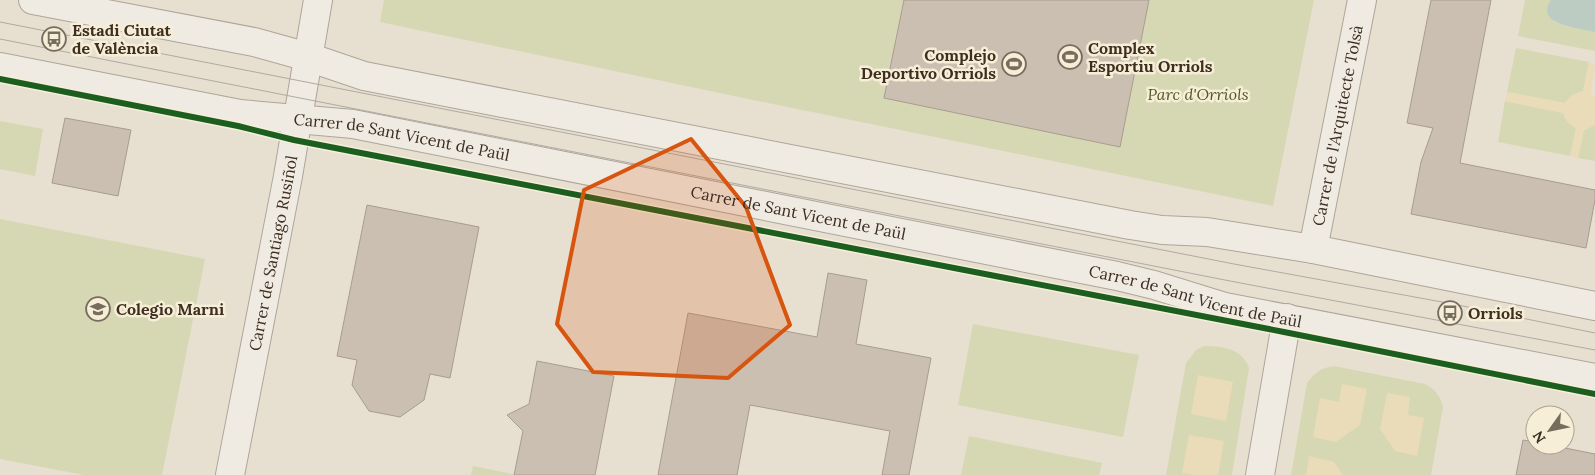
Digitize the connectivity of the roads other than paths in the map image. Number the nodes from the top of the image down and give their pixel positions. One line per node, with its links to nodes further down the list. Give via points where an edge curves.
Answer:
1 (33, 0): 4 (street, via 254,42)
2 (318, 0): 4 (street, Carrer de Santiago Rusiñol)
3 (1362, 0): 7 (street, Carrer de l'Arquitecte Tolsà)
4 (308, 57): 6 (street, Carrer de Santiago Rusiñol); 7 (street, via 364,76 1130,225 1207,232)
5 (0, 67): 6 (street, Carrer de Sant Vicent de Paül, via 240,114)
6 (298, 119): 9 (street, Carrer de Sant Vicent de Paül, via 363,126 1107,274 1225,307); 11 (street, Carrer de Santiago Rusiñol)
7 (1313, 250): 8 (street)
8 (1595, 306)
9 (1287, 318): 10 (street, Carrer de Sant Vicent de Paül); 12 (street)
10 (1595, 378)
11 (230, 475)
12 (1260, 475)

